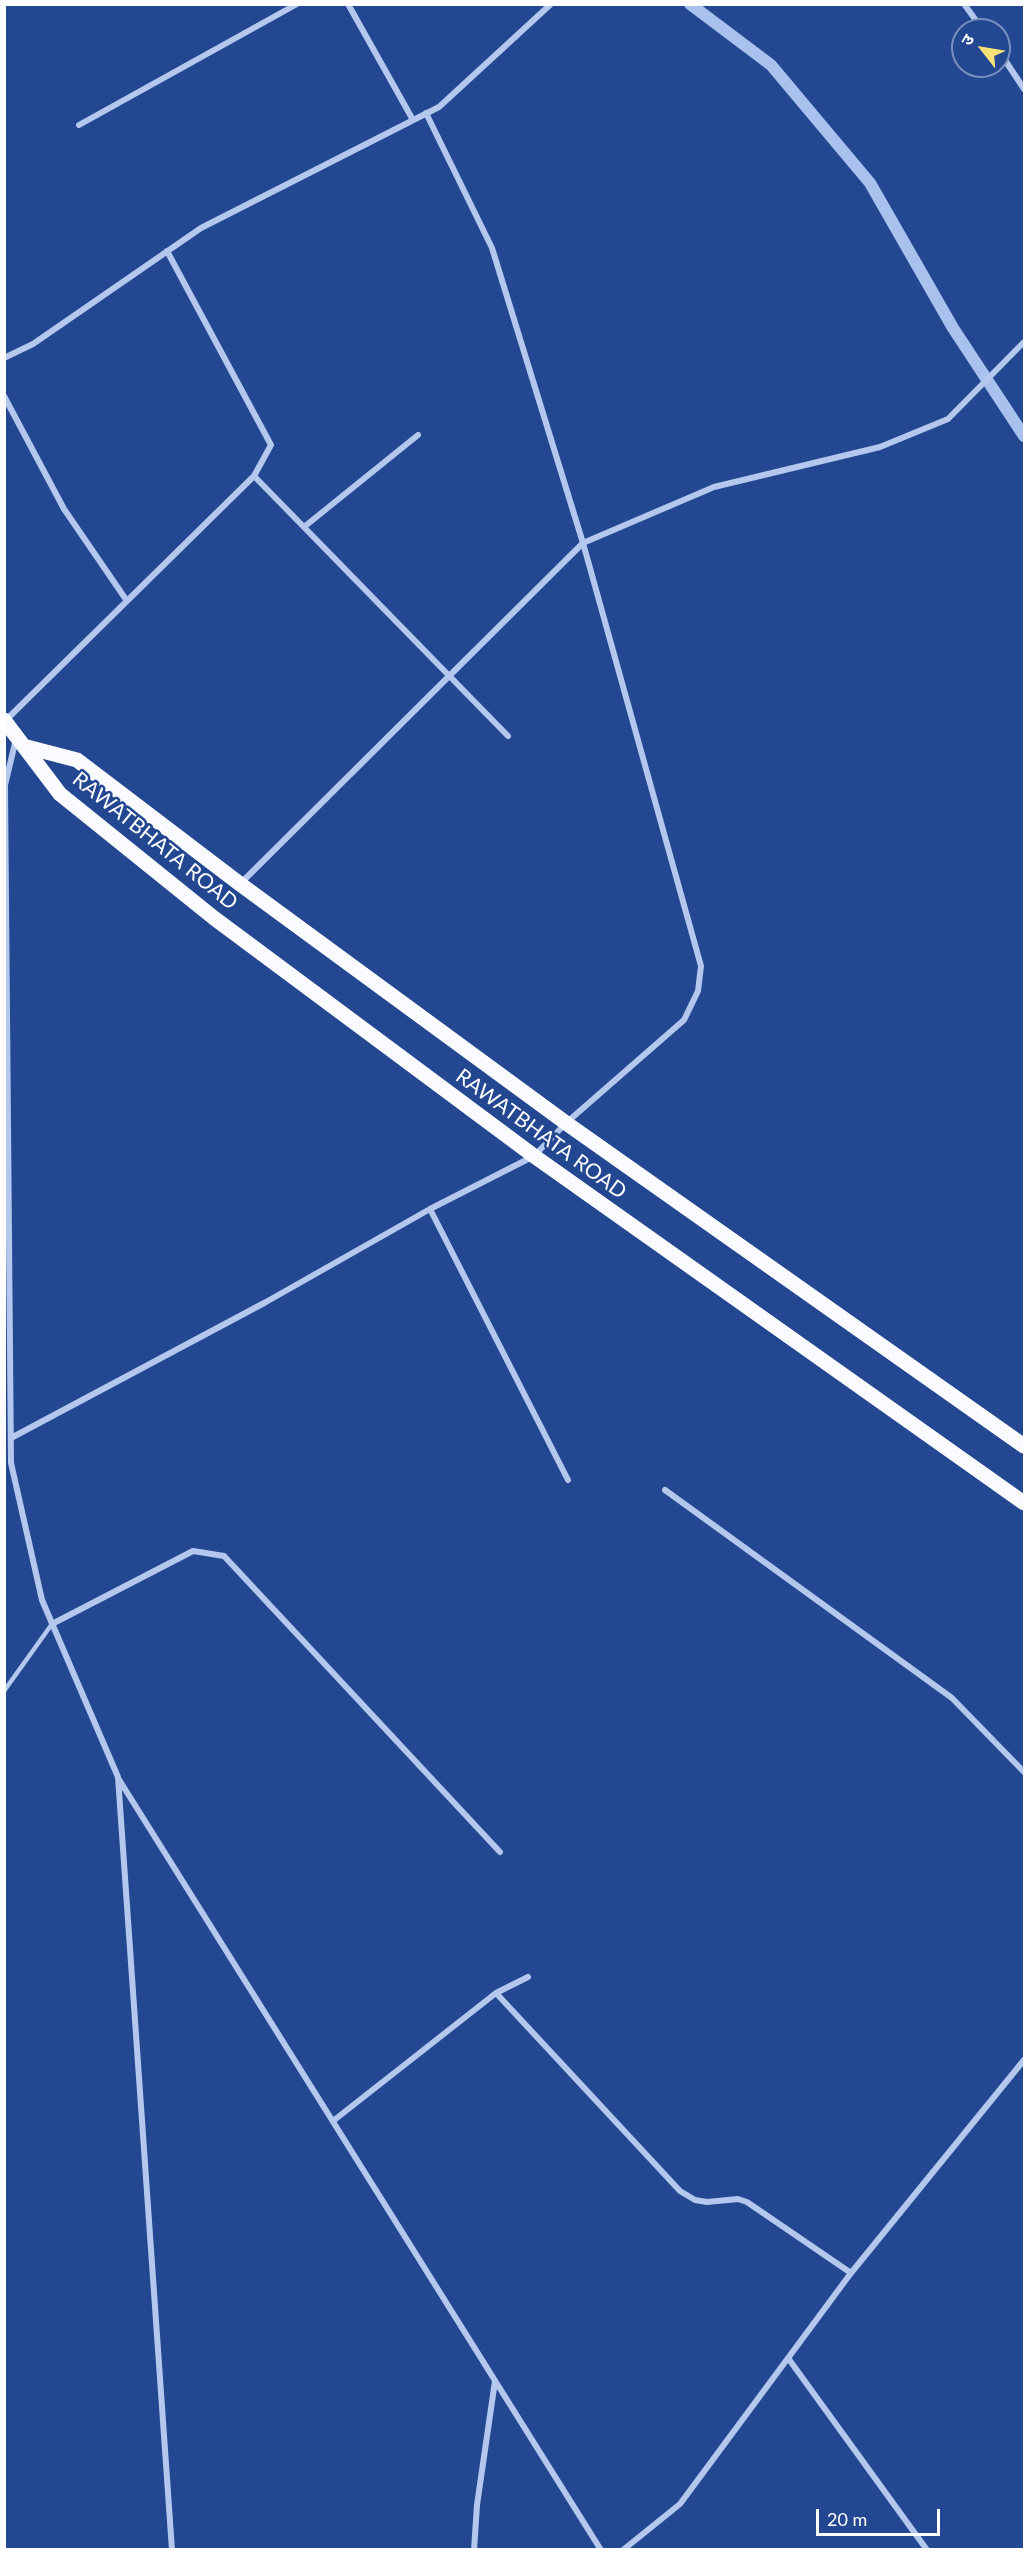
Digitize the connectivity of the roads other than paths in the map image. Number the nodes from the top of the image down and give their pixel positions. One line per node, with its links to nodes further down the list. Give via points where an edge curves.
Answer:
1 (297, 4): 10 (street)
2 (348, 4): 9 (street)
3 (551, 4): 8 (street, via 439,107)
4 (964, 4): 5 (street)
5 (974, 18)
6 (1011, 69): 7 (street)
7 (1024, 89)
8 (426, 113): 9 (street); 18 (street, via 492,248)
9 (413, 120): 11 (street, via 201,228)
10 (79, 125)
11 (167, 251): 13 (street, via 33,344); 16 (street, via 271,445)
12 (1024, 342): 18 (street, via 948,418 880,447 714,487)
13 (4, 358)
14 (4, 396): 19 (street, via 64,509)
15 (418, 435): 17 (street)
16 (254, 476): 17 (street); 19 (street)
17 (304, 527): 20 (street)
18 (584, 543): 20 (street); 26 (street, via 701,966 698,991 684,1020)
19 (128, 600): 21 (street)
20 (450, 676): 22 (street); 24 (street)
21 (5, 720): 23 (main road)
22 (508, 736)
23 (22, 741): 24 (main road, RAWATBHATA ROAD, via 77,760); 25 (street, via 5,785); 27 (main road, RAWATBHATA ROAD, via 60,794 214,918)
24 (240, 884): 26 (main road, RAWATBHATA ROAD)
25 (5, 938): 29 (street)
26 (566, 1123): 27 (street); 30 (main road, RAWATBHATA ROAD)
27 (534, 1156): 28 (street); 33 (main road, RAWATBHATA ROAD)
28 (430, 1209): 29 (street); 31 (street)
29 (11, 1438): 34 (street, via 11,1463 42,1600)
30 (1024, 1446)
31 (568, 1480)
32 (665, 1490): 36 (street, via 952,1698)
33 (1024, 1503)
34 (52, 1624): 35 (lane); 37 (street); 38 (street, via 193,1551 224,1556)
35 (4, 1691)
36 (1024, 1772)
37 (118, 1777): 42 (street); 46 (street)
38 (500, 1852)
39 (528, 1977): 40 (street)
40 (496, 1993): 42 (street); 43 (street, via 680,2191 707,2202 747,2202)
41 (1024, 2060): 43 (street)
42 (333, 2121): 45 (street)
43 (851, 2273): 44 (street)
44 (788, 2358): 49 (street, via 680,2504); 50 (street)
45 (495, 2380): 47 (street); 48 (street)
46 (172, 2550)
47 (474, 2550)
48 (601, 2550)
49 (623, 2550)
50 (927, 2550)

